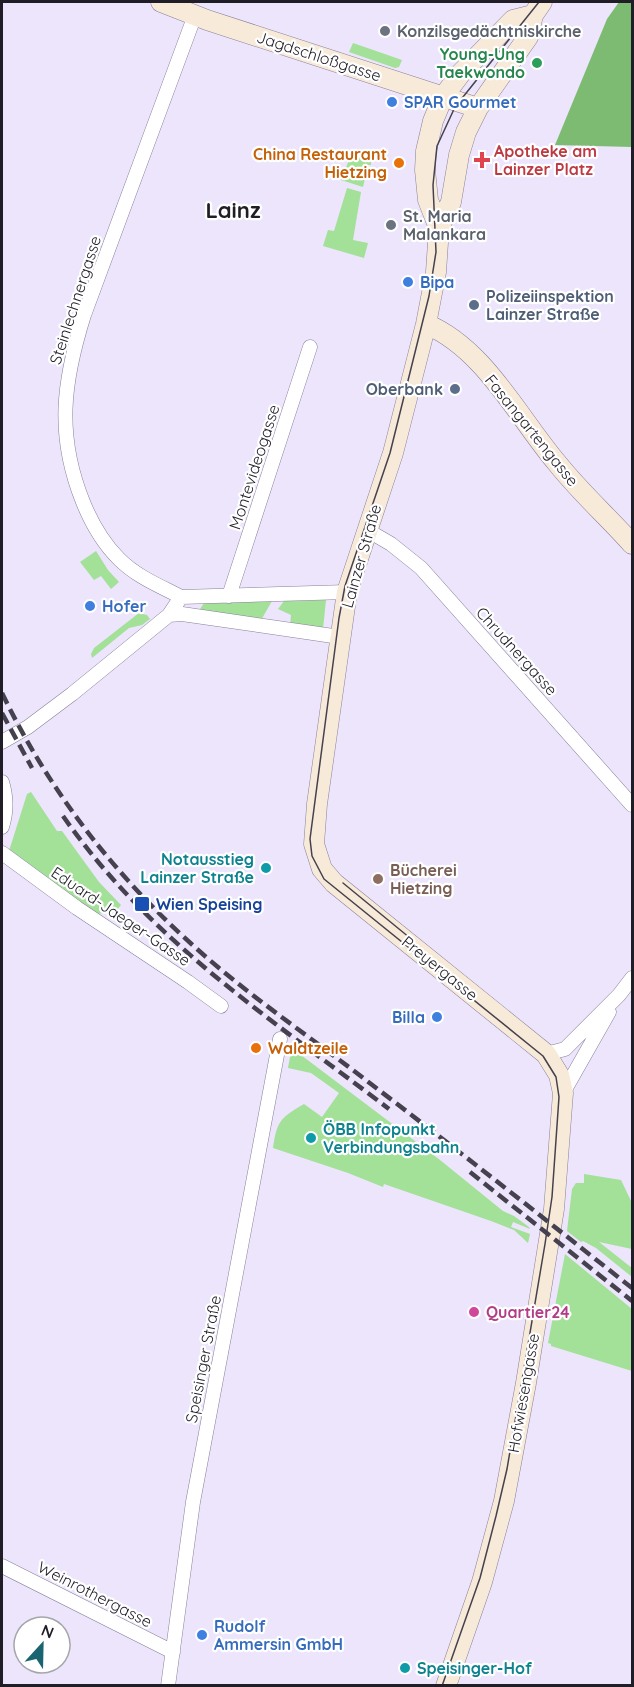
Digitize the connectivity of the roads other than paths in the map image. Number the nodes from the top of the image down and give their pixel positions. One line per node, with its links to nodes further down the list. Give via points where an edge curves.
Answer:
1 (161, 2): 3 (main road, Jagdschloßgasse)
2 (537, 8): 4 (main road, Lainzer Straße, via 513,20); 5 (main road, Lainzer Straße, via 528,37)
3 (195, 15): 4 (main road, Jagdschloßgasse); 14 (street, Steinlechnergasse, via 84,315 70,361 64,414 66,448 75,479 103,539 139,575)
4 (442, 96): 5 (main road, Jagdschloßgasse); 6 (main road, Lainzer Straße, via 426,151 425,170 428,201)
5 (478, 108): 6 (main road, Lainzer Straße, via 459,155 451,202)
6 (439, 228): 7 (main road, Lainzer Straße)
7 (426, 324): 9 (main road, Lainzer Straße, via 393,453); 10 (main road, Fasangartengasse, via 449,334 474,359 558,465)
8 (310, 347): 13 (street, Montevideogasse)
9 (367, 530): 11 (main road, Lainzer Straße); 20 (street, Chrudnergasse, via 421,568)
10 (633, 544)
11 (347, 592): 13 (street); 17 (main road, Lainzer Straße)
12 (198, 596): 13 (street); 14 (street); 16 (street)
13 (229, 596)
14 (182, 597): 15 (street)
15 (169, 615): 16 (street); 18 (street, via 72,694)
16 (193, 616): 17 (street)
17 (340, 637): 23 (main road, Lainzer Straße, via 314,844 322,869)
18 (2, 742)
19 (2, 782): 21 (street, via 7,797)
20 (633, 805)
21 (2, 827)
22 (2, 853): 26 (street, Eduard-Jaeger-Gasse)
23 (334, 883): 28 (main road, Preyergasse)
24 (633, 978): 25 (street, Hofwiesengasse)
25 (619, 995): 28 (street, Hofwiesengasse, via 566,1049); 29 (street, Hofwiesengasse)
26 (221, 1006)
27 (280, 1039): 31 (street, Speisinger Straße, via 193,1502)
28 (546, 1054): 29 (main road, Hofwiesengasse, via 559,1075)
29 (563, 1093): 33 (main road, Hofwiesengasse, via 554,1209 506,1490 482,1582)
30 (2, 1566): 31 (street, Weinrothergasse)
31 (173, 1652): 32 (street, Speisinger Straße)
32 (168, 1686)
33 (446, 1686)

